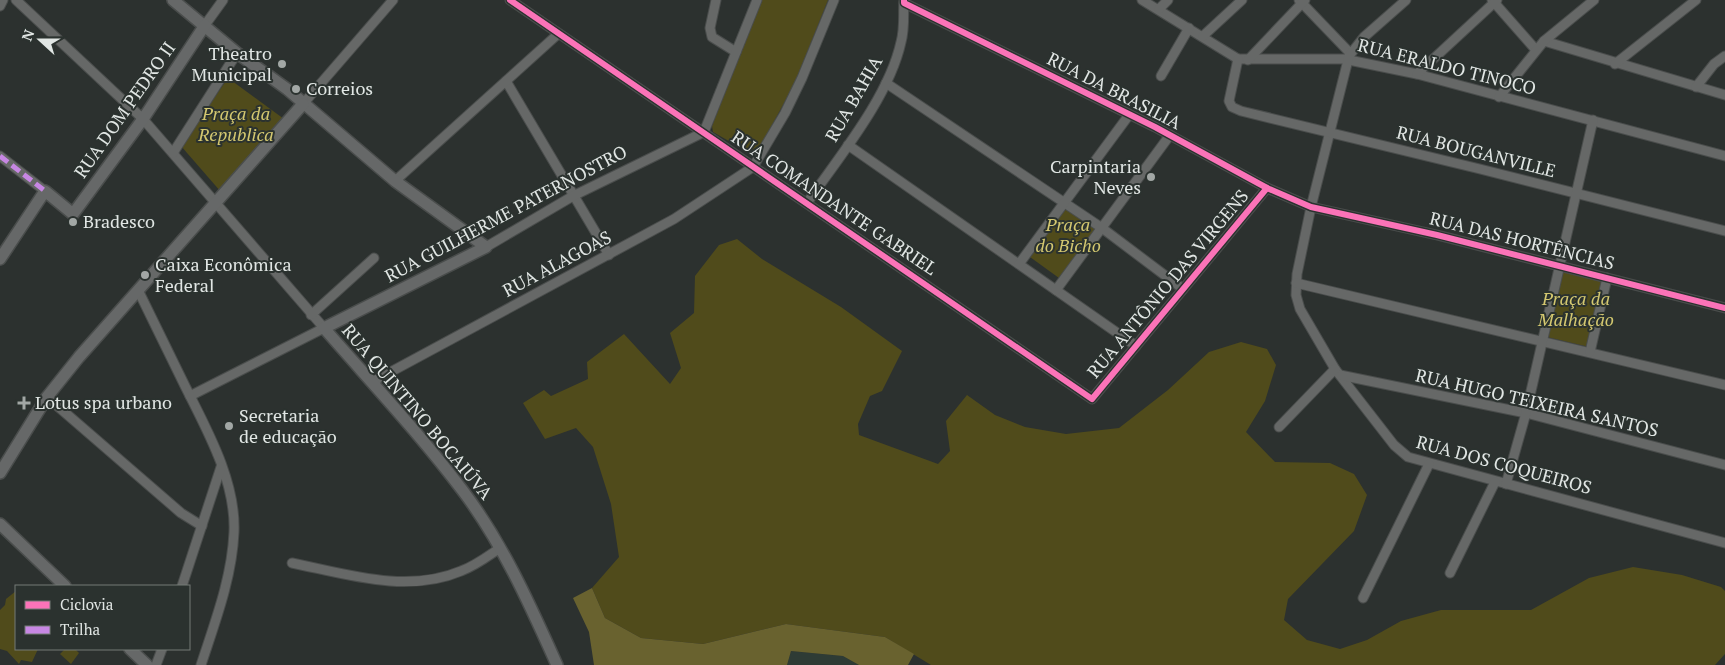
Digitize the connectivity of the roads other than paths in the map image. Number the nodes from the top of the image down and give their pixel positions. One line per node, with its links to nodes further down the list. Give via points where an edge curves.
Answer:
1 (3, 0): 19 (street)
2 (16, 0): 43 (street, RUA QUINTINO BOCAIÚVA)
3 (173, 0): 21 (main road)
4 (223, 0): 21 (street)
5 (393, 0): 41 (street)
6 (510, 0): 23 (street, RUA COMANDANTE GABRIEL)
7 (716, 0): 27 (street, via 710,28 712,37)
8 (758, 0): 27 (street)
9 (834, 0): 52 (street, via 793,96)
10 (1142, 0): 20 (street, RUA ERALDO TINOCO)
11 (1168, 0): 20 (street)
12 (1242, 0): 24 (street)
13 (1406, 0): 29 (street, via 1364,37)
14 (1594, 0): 25 (street)
15 (1696, 0): 33 (street)
16 (904, 1): 37 (street, RUA BAHIA, via 901,44); 42 (street, RUA DA BRASILIA)
17 (1302, 1): 29 (street); 32 (street)
18 (1494, 1): 26 (street); 34 (street)
19 (0, 6)
20 (1159, 9): 22 (street, RUA ERALDO TINOCO)
21 (205, 25): 28 (main road); 43 (main road, RUA DOM PEDRO II)
22 (1189, 28): 24 (street, RUA ERALDO TINOCO); 35 (street)
23 (558, 34): 36 (street); 45 (street, RUA COMANDANTE GABRIEL)
24 (1203, 36): 31 (street, RUA ERALDO TINOCO)
25 (1544, 41): 26 (street); 33 (street)
26 (1536, 50): 40 (street)
27 (736, 52): 45 (street)
28 (237, 53): 41 (main road); 49 (street)
29 (1349, 56): 32 (street, RUA ERALDO TINOCO); 34 (street, RUA ERALDO TINOCO); 46 (street, RUA DOS COQUEIROS)
30 (1725, 56): 38 (street, via 1714,64)
31 (1238, 59): 32 (street, RUA ERALDO TINOCO); 46 (street, RUA BOUGANVILLE, via 1230,94 1230,103 1235,109)
32 (1248, 60)
33 (1615, 64): 38 (street)
34 (1417, 74): 40 (street, RUA ERALDO TINOCO)
35 (1161, 76)
36 (506, 81): 53 (street); 57 (street)
37 (886, 84): 48 (street, RUA BAHIA); 58 (street)
38 (1696, 87): 39 (street)
39 (1725, 95)
40 (1499, 97): 44 (street, RUA ERALDO TINOCO)
41 (303, 104): 53 (main road); 60 (main road)
42 (1130, 114): 47 (street, RUA DA BRASILIA); 58 (street)
43 (142, 120): 49 (street, RUA QUINTINO BOCAIÚVA); 55 (main road, RUA DOM PEDRO II, via 73,214)
44 (1593, 120): 51 (street, RUA ERALDO TINOCO); 56 (street)
45 (704, 132): 52 (street, RUA COMANDANTE GABRIEL); 57 (street, RUA GUILHERME PATERNOSTRO)
46 (1329, 134): 56 (street, RUA BOUGANVILLE, via 1480,168); 61 (street, RUA DOS COQUEIROS)
47 (1170, 135): 54 (street, RUA DA BRASILIA); 62 (street)
48 (848, 145): 59 (street, RUA BAHIA); 68 (street)
49 (173, 152): 60 (street, RUA QUINTINO BOCAIÚVA)
50 (0, 156): 55 (street)
51 (1725, 156)
52 (753, 167): 59 (street, RUA COMANDANTE GABRIEL); 65 (street, RUA ALAGOAS, via 674,219)
53 (395, 181): 64 (main road)
54 (1267, 188): 61 (street, RUA DA BRASILIA); 72 (street, RUA ANTÔNIO DAS VIRGENS)
55 (45, 191): 67 (main road)
56 (1576, 194): 63 (street, RUA BOUGANVILLE); 69 (street)
57 (573, 196): 64 (street, RUA GUILHERME PATERNOSTRO); 65 (street)
58 (1065, 202): 62 (street); 68 (street)
59 (807, 203): 86 (street, RUA COMANDANTE GABRIEL)
60 (216, 205): 73 (main road); 76 (street, RUA QUINTINO BOCAIÚVA)
61 (1311, 206): 69 (street, RUA DAS HORTÊNCIAS); 71 (street, RUA DOS COQUEIROS)
62 (1102, 228): 72 (street); 74 (street)
63 (1725, 232)
64 (486, 247): 77 (main road, RUA GUILHERME PATERNOSTRO)
65 (609, 255): 82 (street, RUA ALAGOAS)
66 (374, 258): 76 (street)
67 (0, 259)
68 (1019, 264): 74 (street)
69 (1558, 266): 70 (street, RUA DAS HORTÊNCIAS); 78 (street)
70 (1607, 278): 75 (street, RUA DAS HORTÊNCIAS); 80 (street)
71 (1296, 283): 78 (street); 81 (street, RUA DOS COQUEIROS, via 1300,309)
72 (1183, 289): 79 (street, RUA ANTÔNIO DAS VIRGENS)
73 (138, 290): 84 (street); 85 (main road)
74 (1056, 290): 79 (street)
75 (1725, 308)
76 (311, 315): 77 (street, RUA QUINTINO BOCAIÚVA)
77 (324, 328): 82 (main road, RUA QUINTINO BOCAIÚVA); 84 (street)
78 (1543, 340): 80 (street); 87 (street)
79 (1136, 346): 86 (street, RUA ANTÔNIO DAS VIRGENS)
80 (1590, 352): 83 (street)
81 (1338, 372): 87 (street, RUA HUGO TEIXEIRA SANTOS); 88 (street); 89 (street, RUA DOS COQUEIROS, via 1394,445 1408,457)
82 (372, 382): 98 (main road, RUA QUINTINO BOCAIÚVA, via 464,492)
83 (1725, 385)
84 (190, 396): 91 (street)
85 (47, 398): 92 (main road); 96 (street, via 181,513)
86 (1092, 399)
87 (1526, 413): 90 (street, RUA HUGO TEIXEIRA SANTOS); 94 (street)
88 (1279, 427)
89 (1429, 464): 93 (street, RUA DOS COQUEIROS); 103 (street)
90 (1725, 465)
91 (222, 466): 96 (street); 108 (street, via 232,506 234,534 226,582)
92 (0, 473)
93 (1495, 482): 94 (street, RUA DOS COQUEIROS); 100 (street)
94 (1506, 484): 97 (street, RUA DOS COQUEIROS)
95 (0, 524): 101 (main road)
96 (202, 526): 102 (street)
97 (1725, 543)
98 (500, 548): 99 (street, via 461,571 420,581 371,578); 109 (main road, RUA QUINTINO BOCAIÚVA)
99 (292, 563)
100 (1450, 574)
101 (63, 585)
102 (182, 585)
103 (1363, 598)
104 (131, 650): 106 (main road)
105 (162, 650): 107 (street)
106 (146, 665)
107 (156, 665)
108 (201, 665)
109 (557, 665)

